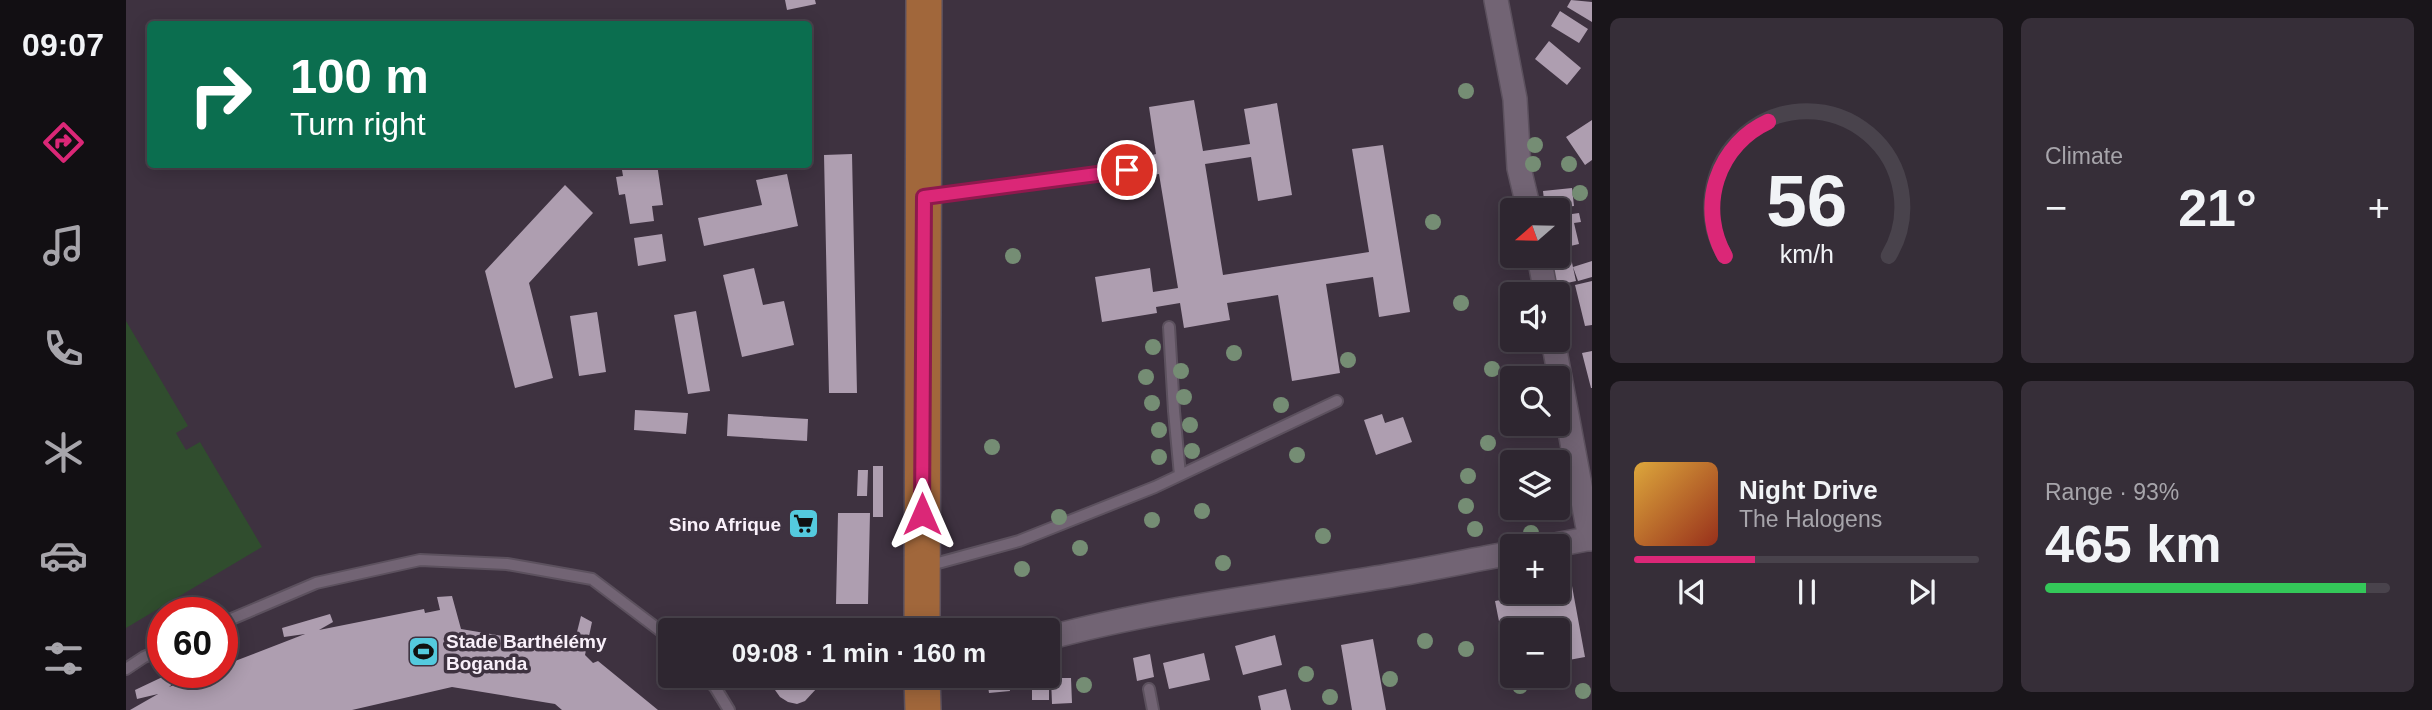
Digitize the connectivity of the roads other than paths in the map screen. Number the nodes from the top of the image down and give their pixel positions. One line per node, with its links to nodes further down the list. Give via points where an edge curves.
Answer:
1 (924, 0): 4 (main road)
2 (1496, 0): 5 (street, via 1515,100 1519,167)
3 (1127, 170): 4 (lane)
4 (924, 197): 13 (main road)
5 (1526, 198)
6 (1169, 327): 9 (lane)
7 (1555, 352): 10 (street)
8 (1337, 401): 9 (lane)
9 (1180, 475): 13 (lane, via 1019,541)
10 (1591, 538): 11 (street)
11 (1570, 542)
12 (1500, 555): 17 (street)
13 (921, 567): 15 (main road)
14 (238, 616): 16 (lane, via 316,583 420,560 507,564 592,579)
15 (922, 618)
16 (658, 631)
17 (1060, 635)
18 (147, 656): 19 (lane)
19 (126, 669)
20 (716, 688): 23 (lane)
21 (922, 688): 24 (main road)
22 (1149, 689): 25 (lane)
23 (729, 710)
24 (923, 710)
25 (1153, 710)

